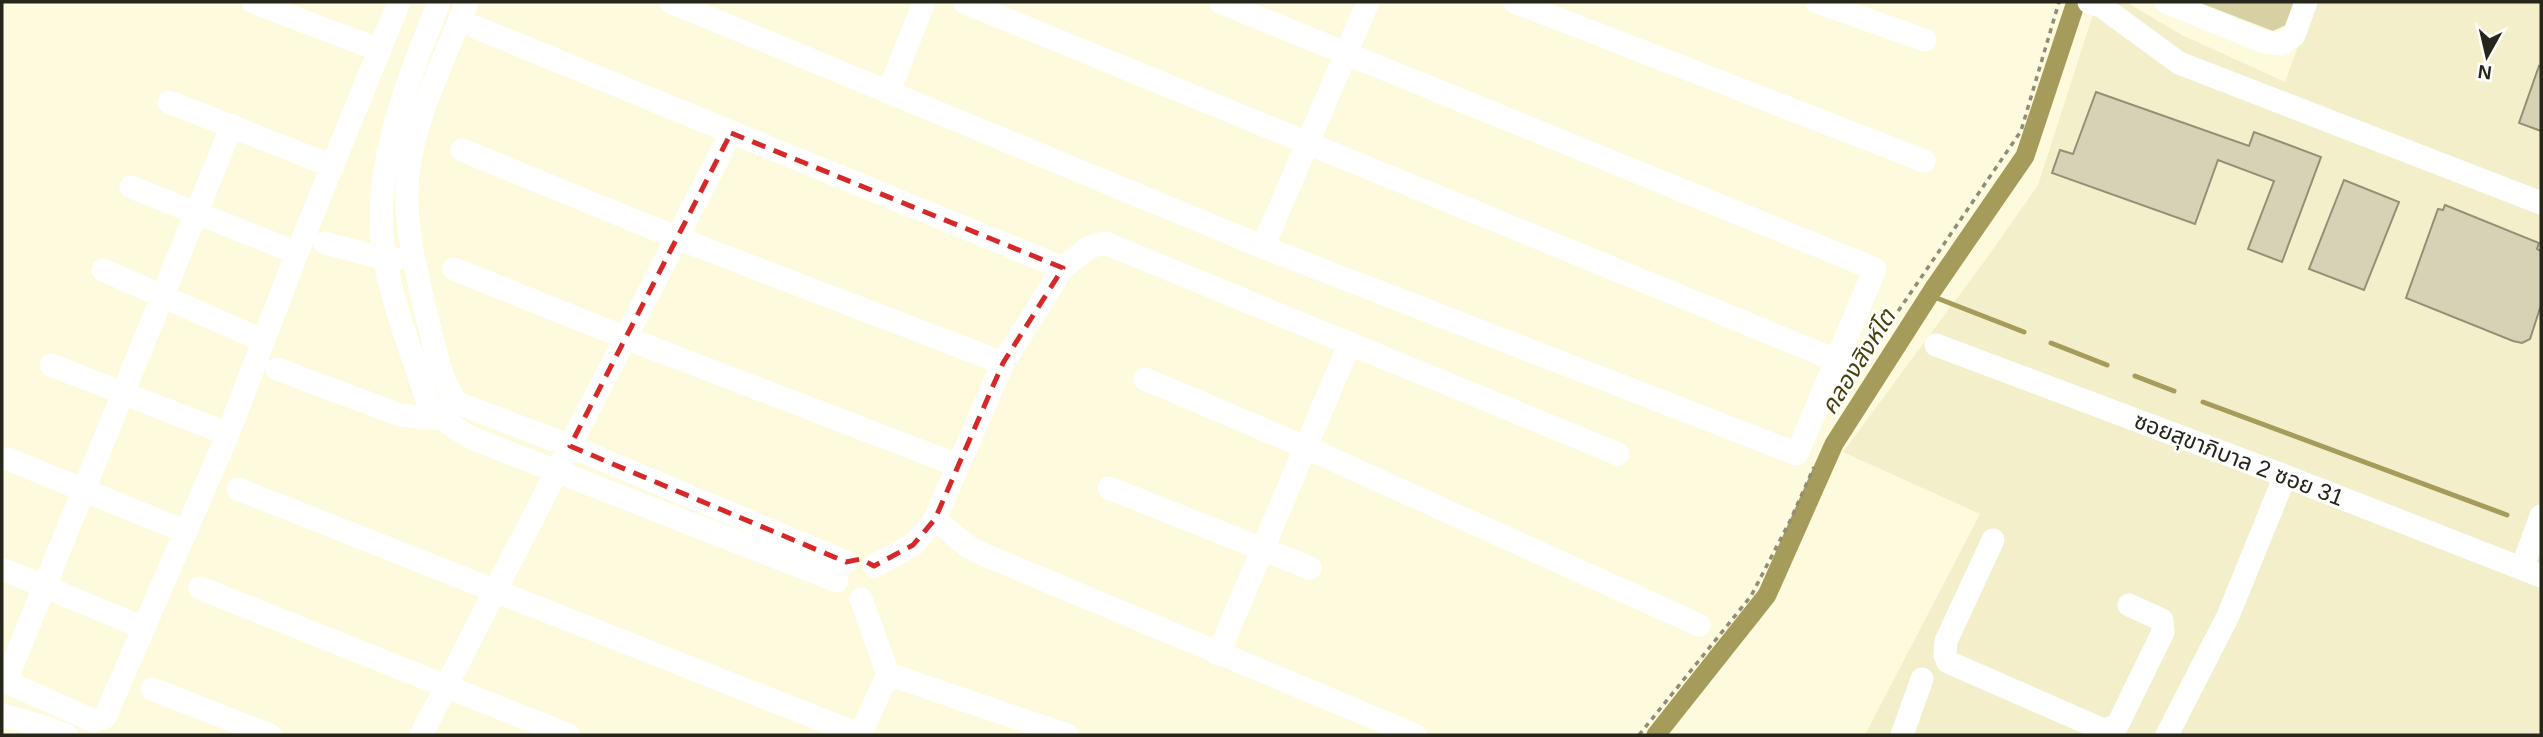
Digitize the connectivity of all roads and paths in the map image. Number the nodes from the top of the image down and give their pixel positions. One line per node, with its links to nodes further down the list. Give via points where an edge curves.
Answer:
1 (253, 2): 18 (street)
2 (399, 2): 18 (street)
3 (439, 2): 35 (street, via 388,144 382,212)
4 (467, 2): 36 (street, via 410,158 407,190)
5 (671, 2): 20 (street)
6 (924, 2): 20 (street)
7 (964, 2): 24 (street)
8 (1220, 2): 19 (street)
9 (1368, 2): 19 (street)
10 (1515, 2): 26 (street)
11 (1817, 2): 17 (street)
12 (2059, 2): 51 (path, via 2021,131 1856,373)
13 (2166, 2): 14 (street, via 2264,42 2282,44 2294,35)
14 (2306, 2)
15 (2095, 4): 29 (street, via 2179,63)
16 (475, 27): 23 (street)
17 (1925, 40)
18 (380, 50): 27 (street)
19 (1346, 53): 24 (street); 45 (street, via 1875,270)
20 (890, 91): 33 (street)
21 (169, 102): 22 (street)
22 (232, 125): 27 (street); 30 (street)
23 (731, 133): 31 (street); 37 (street)
24 (1306, 142): 33 (street); 45 (street)
25 (462, 150): 31 (street)
26 (1924, 161)
27 (332, 166): 34 (street)
28 (131, 187): 30 (street)
29 (2541, 203)
30 (196, 214): 34 (street); 40 (street)
31 (677, 237): 41 (street); 46 (street)
32 (325, 243): 35 (street)
33 (1263, 247): 45 (street, via 1797,454)
34 (297, 253): 42 (street)
35 (385, 258): 36 (street); 52 (street, via 427,400)
36 (412, 259): 52 (street, via 451,394)
37 (1063, 268): 43 (street, via 1089,247 1105,243); 46 (street)
38 (454, 269): 41 (street)
39 (103, 270): 40 (street)
40 (162, 297): 42 (street); 50 (street)
41 (626, 338): 54 (street); 59 (street)
42 (264, 341): 53 (street)
43 (1350, 343): 55 (street); 56 (street)
44 (1936, 345): 61 (street, ซอยสุขาภิบาล 2 ซอย 31)
45 (1838, 361)
46 (1003, 363): 59 (street)
47 (51, 365): 50 (street)
48 (277, 369): 52 (street, via 400,415)
49 (1145, 379): 55 (street)
50 (121, 393): 53 (street); 64 (street)
51 (1845, 398)
52 (449, 411): 54 (street); 60 (street, via 474,439)
53 (228, 434): 67 (street)
54 (570, 446): 60 (street); 73 (street)
55 (1305, 447): 69 (street); 80 (street)
56 (1618, 454)
57 (8, 459): 64 (street)
58 (1818, 459): 96 (path, via 1751,596)
59 (957, 465): 66 (street)
60 (556, 473): 73 (street); 77 (street)
61 (2285, 476): 74 (street, ซอยสุขาภิบาล 2 ซอย 31); 98 (street, via 2228,615)
62 (1109, 488): 69 (street)
63 (238, 489): 77 (street)
64 (83, 490): 67 (street); 75 (street)
65 (2541, 516): 74 (street)
66 (935, 519): 70 (street, via 913,545); 82 (street, via 978,552)
67 (186, 532): 81 (street)
68 (1993, 540): 79 (street, via 1947,641 1948,662 2106,730 2118,724 2148,683 2163,632 2162,620)
69 (1261, 550): 72 (street); 82 (street)
70 (874, 566): 73 (street, via 861,559); 78 (street, via 876,588)
71 (2, 569): 75 (street)
72 (1310, 569)
73 (842, 572): 78 (street, via 844,595)
74 (2532, 572)
75 (44, 588): 81 (street); 85 (street)
76 (200, 588): 86 (street)
77 (495, 590): 86 (street); 93 (street)
78 (861, 599): 83 (street)
79 (2129, 605)
80 (1699, 625)
81 (144, 628): 85 (street, via 105,717 94,721)
82 (1218, 654): 95 (street)
83 (888, 674): 93 (street); 94 (street)
84 (1922, 680): 97 (street)
85 (4, 681)
86 (446, 686): 91 (street); 92 (street)
87 (152, 689): 90 (street)
88 (2, 715): 89 (street)
89 (66, 735)
90 (270, 735)
91 (421, 735)
92 (568, 735)
93 (860, 735)
94 (1067, 735)
95 (1415, 735)
96 (1639, 735)
97 (1902, 735)
98 (2167, 735)

